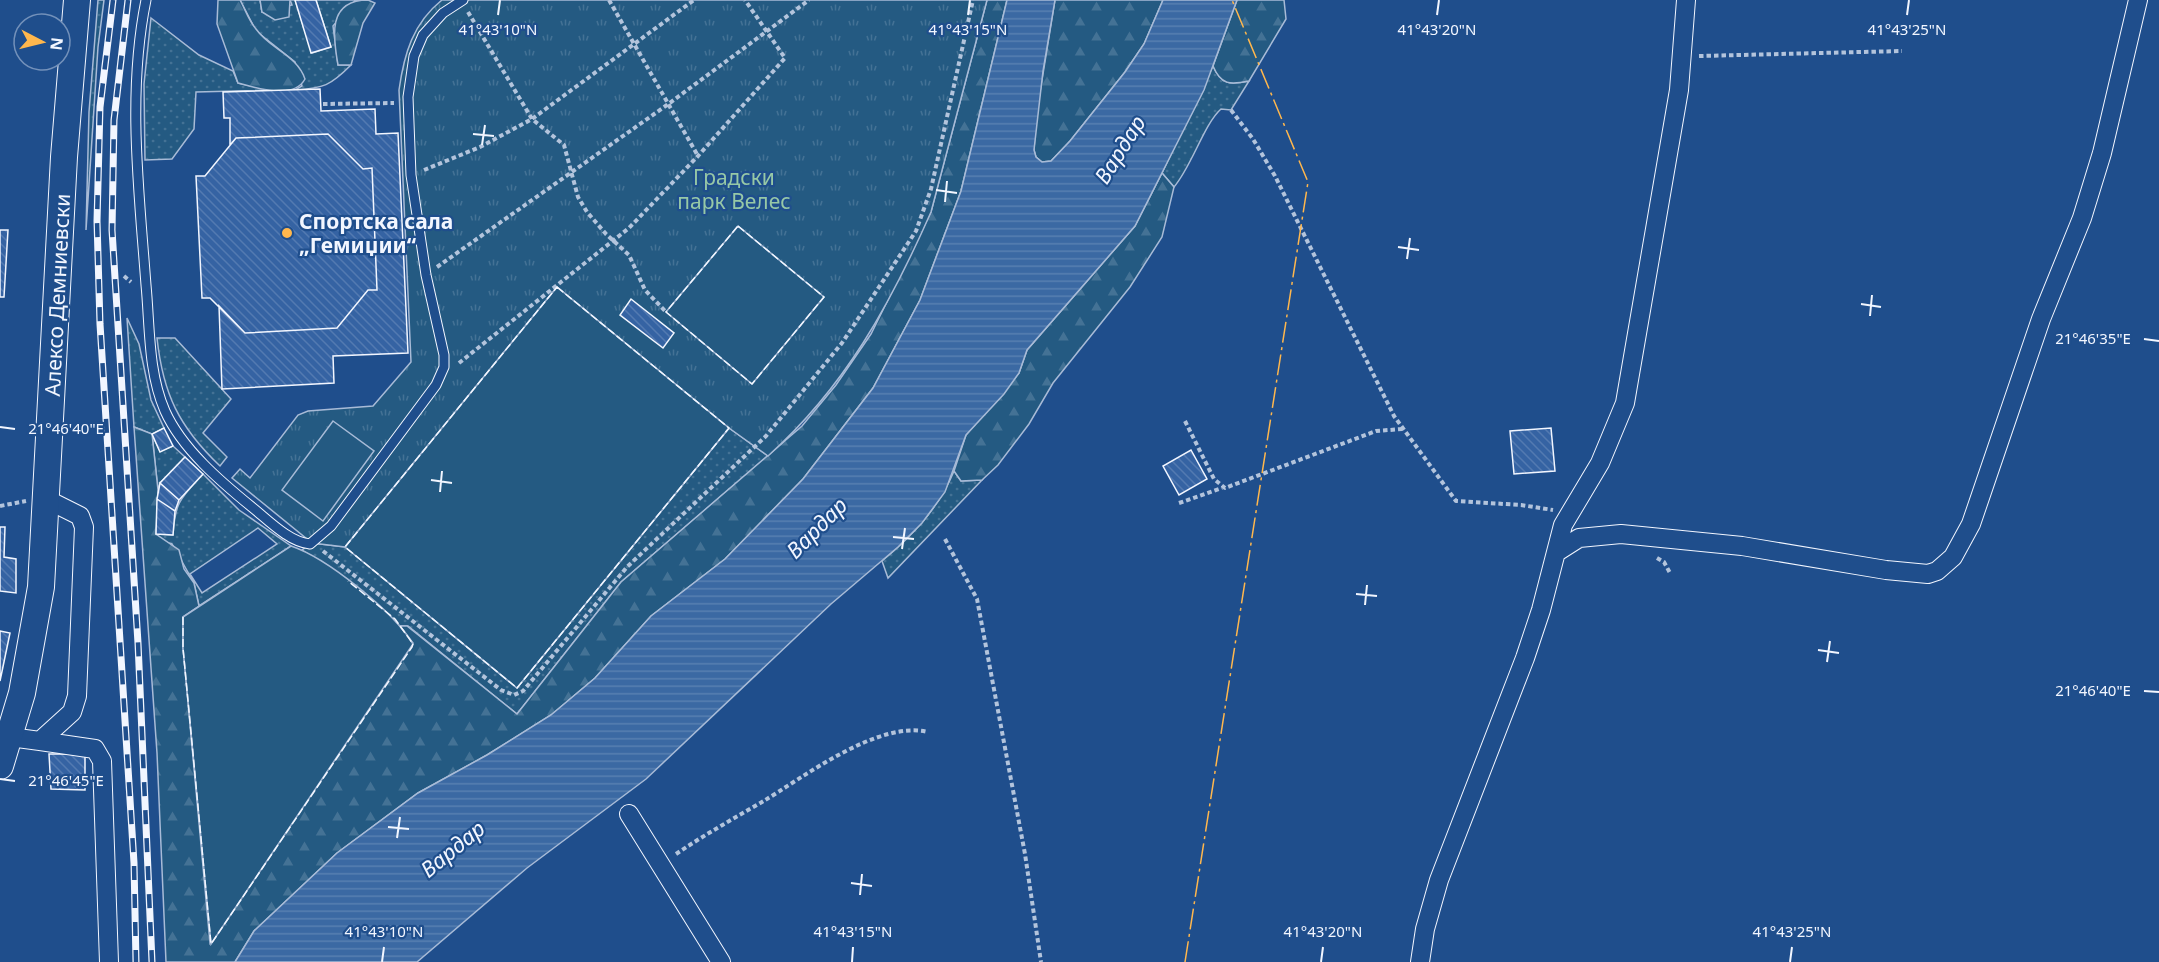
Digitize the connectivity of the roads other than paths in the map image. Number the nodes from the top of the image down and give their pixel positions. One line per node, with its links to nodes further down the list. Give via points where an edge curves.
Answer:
1 (78, 0): 6 (main road, Алексо Демниевски, via 63,157)
2 (146, 0): 3 (lane, via 137,58 136,109 150,338 162,403 182,439 236,494 289,536 312,543 331,526 440,378 444,355 426,275 411,175 408,103 417,44 435,20)
3 (462, 0)
4 (1686, 0): 7 (street, via 1684,56 1630,385 1600,464 1568,513)
5 (2138, 0): 7 (street, via 2102,153 2082,218 2041,319 1971,524 1960,548 1946,564 1928,574 1791,552 1621,534 1579,538)
6 (46, 499): 8 (main road, Алексо Демниевски, via 35,634); 9 (street, via 80,516 84,526 83,591 77,696 72,712)
7 (1557, 552): 14 (street, via 1525,658 1439,880)
8 (10, 737): 9 (street); 10 (main road, Алексо Демниевски)
9 (40, 741): 12 (street, via 94,749 102,761)
10 (0, 766)
11 (629, 814): 13 (street)
12 (109, 962)
13 (721, 962)
14 (1420, 962)

